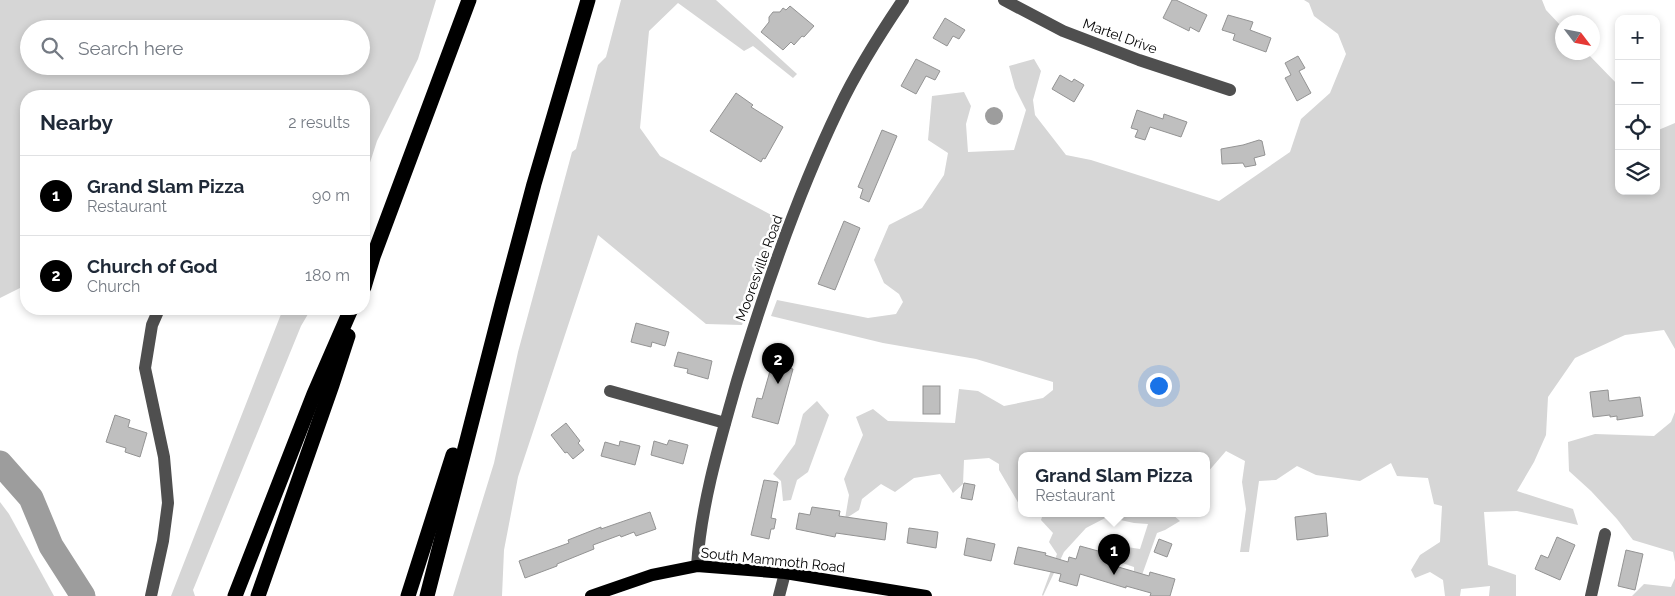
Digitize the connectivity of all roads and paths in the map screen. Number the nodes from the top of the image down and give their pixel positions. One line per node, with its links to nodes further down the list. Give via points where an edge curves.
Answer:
1 (469, 0): 6 (highway)
2 (588, 0): 9 (highway)
3 (903, 0): 14 (street, Mooresville Road, via 860,69 824,141 772,272)
4 (1004, 0): 5 (street, Martel Drive, via 1062,31)
5 (1230, 90)
6 (373, 257): 7 (highway); 8 (highway)
7 (370, 264)
8 (370, 267)
9 (502, 304): 21 (highway); 22 (highway)
10 (156, 315): 18 (street, via 146,368 164,457 168,503)
11 (348, 315): 19 (highway, via 314,394)
12 (355, 315): 20 (highway)
13 (610, 391): 14 (street)
14 (725, 423): 16 (street, Mooresville Road, via 699,537)
15 (1605, 534): 26 (street)
16 (697, 566): 17 (main road, South Mammoth Road); 23 (main road, South Mammoth Road, via 652,574)
17 (785, 573): 24 (street); 25 (main road, South Mammoth Road)
18 (152, 596)
19 (236, 596)
20 (258, 596)
21 (408, 596)
22 (427, 596)
23 (591, 596)
24 (779, 596)
25 (926, 596)
26 (1591, 596)

